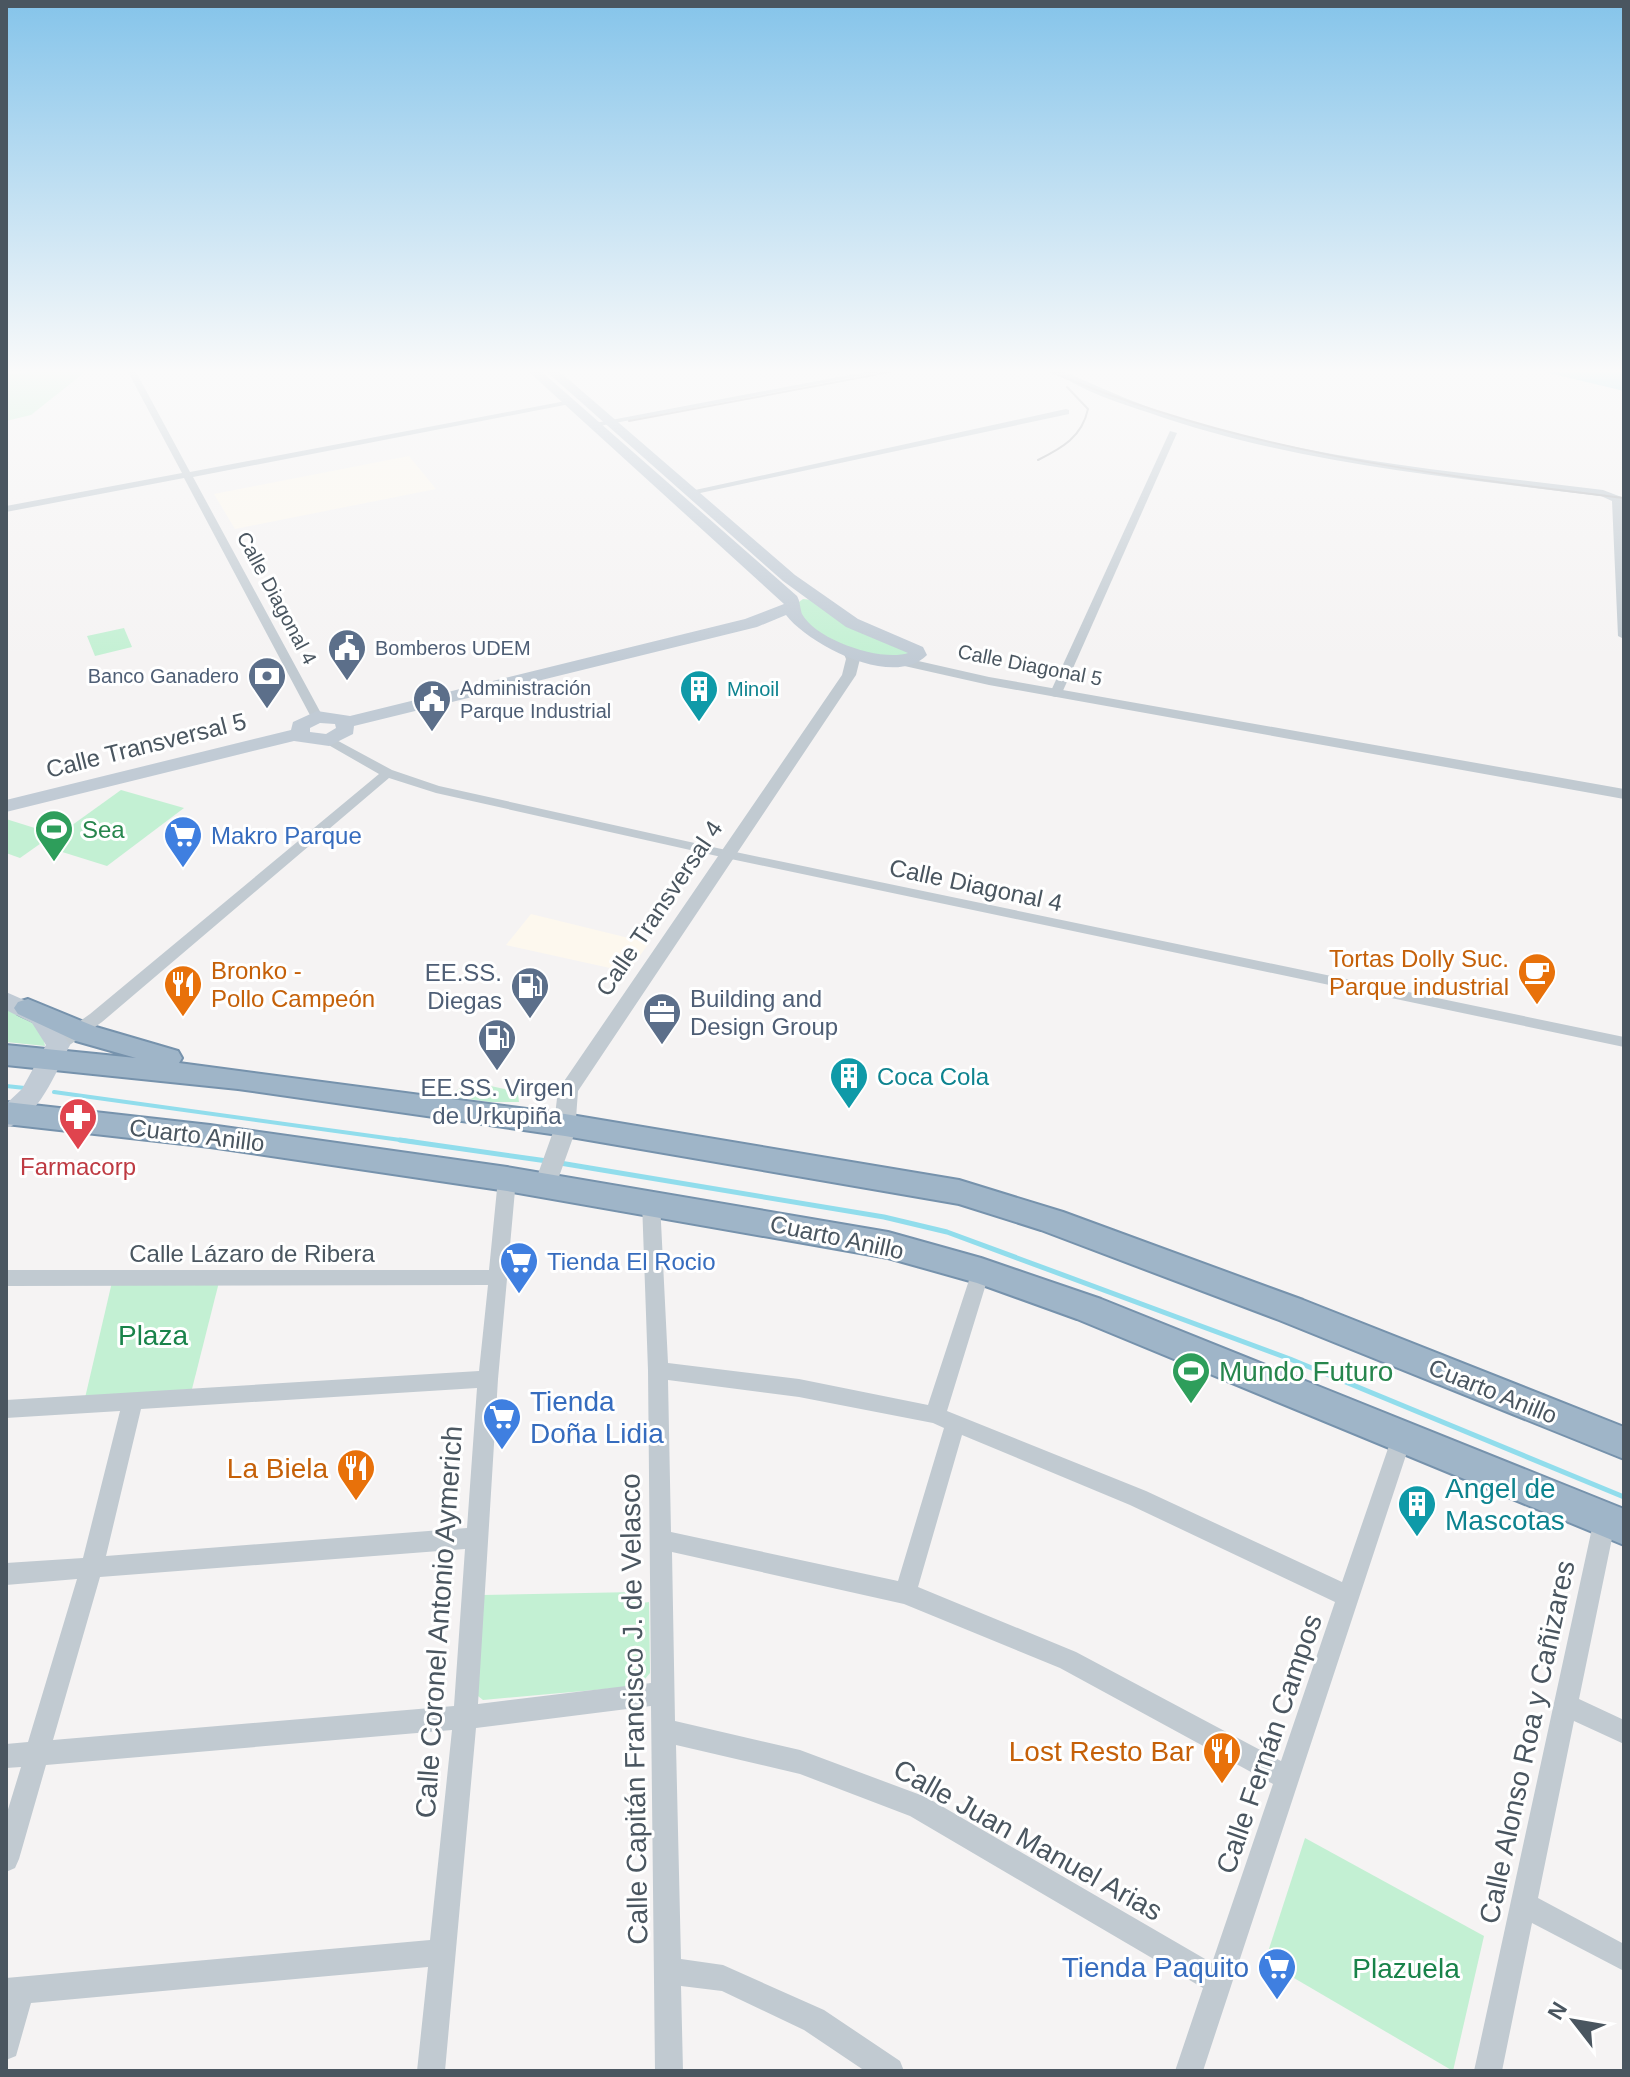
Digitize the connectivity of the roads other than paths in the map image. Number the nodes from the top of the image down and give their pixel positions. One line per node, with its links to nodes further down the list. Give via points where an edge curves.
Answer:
1 (185, 469): 8 (street, Calle Diagonal 4)
2 (209, 469): 8 (street)
3 (654, 469): 13 (main road, Calle Diagonal 5)
4 (659, 469): 9 (main road, Calle Diagonal 5)
5 (799, 469): 9 (street)
6 (1157, 469): 22 (street)
7 (1423, 469): 10 (street, via 1603,493)
8 (187, 473): 11 (street); 24 (street, Calle Diagonal 4)
9 (691, 492): 12 (main road, Calle Diagonal 5)
10 (1621, 501): 18 (street)
11 (6, 509)
12 (746, 539): 13 (street); 14 (main road, Calle Diagonal 5)
13 (730, 542): 15 (main road, Calle Diagonal 5)
14 (815, 597): 15 (main road); 20 (main road, Calle Diagonal 5)
15 (790, 604): 16 (main road); 17 (main road, Calle Diagonal 5)
16 (751, 623): 17 (main road); 25 (main road)
17 (802, 628): 19 (main road, Calle Diagonal 5)
18 (1624, 636)
19 (850, 652): 20 (main road, Calle Diagonal 5); 21 (street)
20 (904, 658): 21 (street); 22 (street, Calle Diagonal 5)
21 (849, 675): 32 (street, Calle Transversal 4)
22 (1057, 688): 23 (street, Calle Diagonal 5)
23 (1192, 712): 29 (street, Calle Diagonal 5); 30 (street, Calle Diagonal 5)
24 (317, 717): 25 (main road); 26 (main road, via 304,723)
25 (346, 722): 27 (main road, via 346,730)
26 (299, 734): 27 (main road, via 306,740); 31 (main road, Calle Transversal 5)
27 (329, 740): 28 (street, Calle Diagonal 4)
28 (387, 773): 32 (street, Calle Diagonal 4, via 436,789); 35 (street)
29 (1624, 781)
30 (1624, 794)
31 (6, 806)
32 (726, 854): 34 (street, Calle Diagonal 4); 39 (street, Calle Transversal 4, via 568,1090)
33 (15, 1000): 35 (highway)
34 (1624, 1042)
35 (63, 1045): 36 (highway, Cuarto Anillo); 37 (highway, Cuarto Anillo); 37 (highway); 38 (main road, via 38,1086)
36 (6, 1055)
37 (238, 1079): 39 (highway, Cuarto Anillo)
38 (8, 1120): 40 (highway, Cuarto Anillo, via 81,1121)
39 (556, 1155): 40 (highway, Cuarto Anillo); 41 (highway, Cuarto Anillo); 51 (highway, Cuarto Anillo, via 959,1192 1291,1310)
40 (507, 1179): 43 (street, Calle Coronel Antonio Aymerich)
41 (651, 1202): 42 (highway, Cuarto Anillo, via 888,1245); 45 (street, Calle Capitán Francisco J. de Velasco)
42 (981, 1271): 49 (street); 50 (highway, Cuarto Anillo)
43 (498, 1277): 44 (street, Calle Lázaro de Ribera); 46 (street, Calle Coronel Antonio Aymerich)
44 (6, 1278)
45 (658, 1370): 49 (street, via 799,1388); 54 (street, Calle Capitán Francisco J. de Velasco)
46 (488, 1379): 47 (street); 53 (street, Calle Coronel Antonio Aymerich)
47 (133, 1401): 48 (street); 55 (street)
48 (6, 1409)
49 (946, 1419): 57 (street); 58 (street, via 1138,1498)
50 (1403, 1434): 52 (highway, Cuarto Anillo); 58 (street, Calle Fernán Campos)
51 (1624, 1443)
52 (1615, 1523): 60 (street, Calle Alonso Roa y Cañizares)
53 (475, 1538): 55 (street); 61 (street, Calle Coronel Antonio Aymerich)
54 (659, 1539): 57 (street); 59 (street, Calle Capitán Francisco J. de Velasco)
55 (92, 1566): 56 (street); 64 (street)
56 (6, 1574)
57 (905, 1593): 66 (street, via 1068,1660)
58 (1350, 1597): 66 (street, Calle Fernán Campos)
59 (663, 1693): 61 (street); 62 (street, Calle Capitán Francisco J. de Velasco)
60 (1566, 1705): 63 (street); 68 (street, Calle Alonso Roa y Cañizares)
61 (465, 1717): 64 (street); 69 (street, Calle Coronel Antonio Aymerich)
62 (663, 1730): 71 (street, Calle Capitán Francisco J. de Velasco); 72 (street, Calle Juan Manuel Arias, via 800,1762 917,1806)
63 (1624, 1732)
64 (36, 1752): 65 (street); 67 (street)
65 (6, 1756)
66 (1289, 1779): 72 (street, Calle Fernán Campos)
67 (6, 1859)
68 (1523, 1904): 70 (street); 79 (street, Calle Alonso Roa y Cañizares)
69 (442, 1952): 73 (street); 75 (street, Calle Coronel Antonio Aymerich)
70 (1624, 1958)
71 (669, 1971): 76 (street, Calle Capitán Francisco J. de Velasco); 77 (street, via 723,1978 814,2020)
72 (1219, 1982): 78 (street, Calle Fernán Campos)
73 (14, 1991): 74 (street)
74 (6, 2046)
75 (431, 2071)
76 (669, 2071)
77 (890, 2071)
78 (1189, 2071)
79 (1488, 2071)

